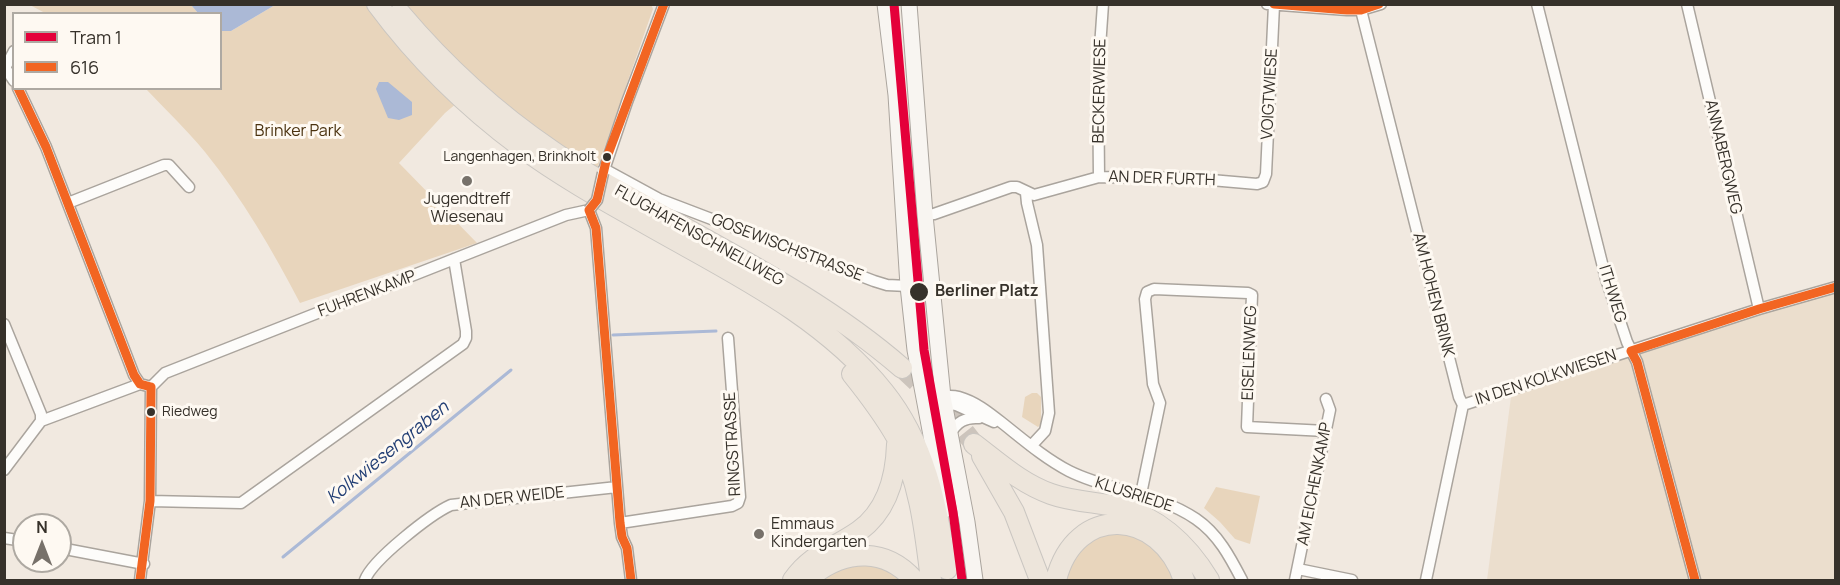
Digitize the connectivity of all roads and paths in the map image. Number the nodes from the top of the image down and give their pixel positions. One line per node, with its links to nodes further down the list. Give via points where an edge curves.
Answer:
1 (377, 4): 25 (highway, FLUGHAFENSCHNELLWEG, via 430,67 521,147 570,180)
2 (393, 4): 30 (highway, FLUGHAFENSCHNELLWEG, via 463,79 536,140 795,291 845,323)
3 (664, 4): 14 (street)
4 (885, 4): 23 (main road, via 896,95)
5 (909, 4): 21 (main road)
6 (1103, 4): 15 (street, BECKERWIESE, via 1098,76)
7 (1267, 4): 11 (street)
8 (1381, 4): 12 (street)
9 (1537, 4): 29 (street, ITHWEG, via 1606,279)
10 (1687, 4): 26 (street, ANNABERGWEG)
11 (1274, 5): 12 (street); 16 (street, VOIGTWIESE)
12 (1361, 10): 35 (street, AM HOHEN BRINK)
13 (19, 90): 19 (street)
14 (603, 171): 20 (street, bridge, via 597,200); 23 (street, GOSEWISCHSTRASSE, via 659,199 874,281)
15 (1099, 177): 16 (street, AN DER FURTH); 18 (street, AN DER FURTH, via 1034,195)
16 (1263, 182)
17 (189, 187): 19 (street, via 169,165 164,165)
18 (1026, 193): 21 (street, AN DER FURTH, via 1011,187); 42 (street, via 1037,245 1049,413 1045,431)
19 (68, 203): 31 (street, via 134,375)
20 (589, 210): 22 (street, FUHRENKAMP, via 566,215); 44 (street, via 596,228)
21 (925, 215): 34 (main road)
22 (454, 259): 31 (street, FUHRENKAMP, via 165,374); 46 (street, via 466,331 463,344 241,503)
23 (908, 286): 33 (main road)
24 (1836, 287): 26 (street, IN DEN KOLKWIESEN)
25 (788, 307): 41 (highway, via 799,324 851,373); 50 (highway, FLUGHAFENSCHNELLWEG, via 854,359 902,418 932,488)
26 (1759, 309): 29 (street, IN DEN KOLKWIESEN)
27 (5, 329): 37 (street)
28 (728, 338): 47 (street, RINGSTRASSE, via 738,503)
29 (1631, 351): 35 (street, IN DEN KOLKWIESEN); 67 (street, ITHWEG)
30 (902, 368)
31 (145, 386): 37 (street, FUHRENKAMP); 46 (street)
32 (1326, 399): 39 (street, AM EICHENKAMP, via 1330,410)
33 (923, 400): 34 (street, KLUSRIEDE); 50 (main road, via 941,487 948,541)
34 (944, 400): 36 (street, KLUSRIEDE); 38 (street, KLUSRIEDE, via 961,398 975,404); 40 (main road)
35 (1463, 405): 66 (street)
36 (987, 418): 38 (street, KLUSRIEDE); 40 (street, via 966,418)
37 (41, 421): 43 (street)
38 (1008, 428): 42 (street, KLUSRIEDE)
39 (1326, 431): 45 (street, EISELENWEG, via 1247,427 1252,295 1147,292 1154,384 1160,402); 51 (street, AM EICHENKAMP)
40 (950, 434): 59 (main road)
41 (897, 438): 55 (highway, via 896,469 889,495 881,507 860,530 814,557); 58 (highway, via 919,500)
42 (1031, 446): 45 (street, KLUSRIEDE, via 1089,480)
43 (4, 470)
44 (617, 487): 47 (street); 53 (street, AN DER WEIDE, via 451,505 438,511 373,565)
45 (1142, 494): 64 (street, KLUSRIEDE, via 1173,506 1206,528 1228,554)
46 (150, 501): 49 (street)
47 (620, 523): 54 (street)
48 (72, 550): 49 (street)
49 (144, 564): 52 (street)
50 (947, 575)
51 (1297, 575): 65 (street, AM EICHENKAMP)
52 (140, 580)
53 (365, 580)
54 (630, 580)
55 (793, 580)
56 (808, 580): 57 (highway, via 836,560 863,555 889,561)
57 (914, 580)
58 (931, 580)
59 (975, 580)
60 (1040, 580): 63 (highway, via 1014,512 974,444 1036,488 1071,500 1117,507 1152,521 1188,549)
61 (1056, 580): 62 (highway, via 1069,548 1080,537 1107,525 1136,527 1158,539 1176,560)
62 (1184, 580)
63 (1209, 580)
64 (1242, 580)
65 (1352, 580)
66 (1426, 580)
67 (1695, 580)

